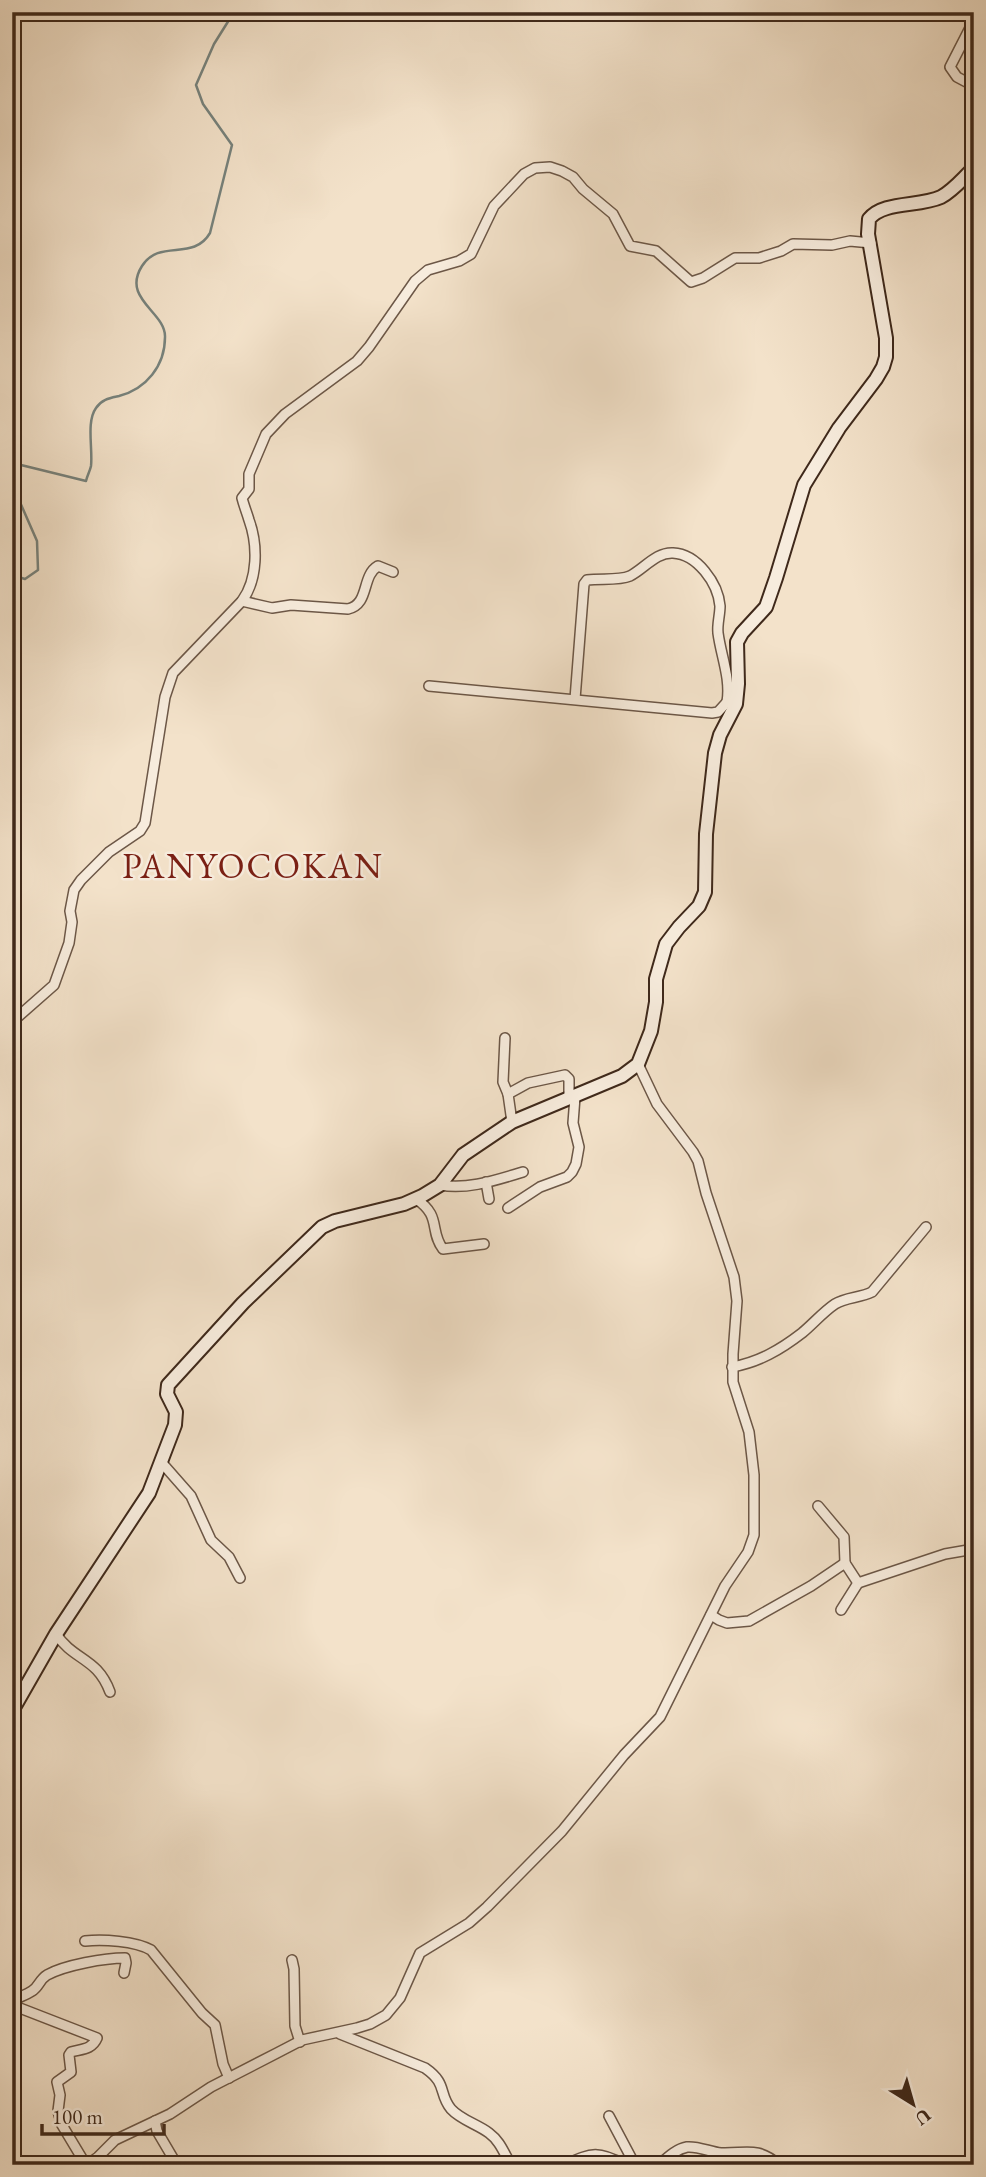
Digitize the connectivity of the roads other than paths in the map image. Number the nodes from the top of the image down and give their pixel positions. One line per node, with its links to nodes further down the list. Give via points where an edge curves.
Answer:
1 (974, 20): 2 (street, via 950,67)
2 (974, 86)
3 (974, 168): 4 (street, via 943,196 878,210 867,225)
4 (871, 243): 6 (street, via 793,244 759,258 730,260 691,282 656,251 630,246 613,214 573,177 550,167 524,174 494,206 471,254 428,270 415,281 357,361 285,414 267,434 242,498 255,564); 9 (street, via 886,356 876,379 804,485 766,607 737,642 738,671)
5 (393, 572): 6 (street, via 374,568 361,603 348,609 272,608)
6 (242, 601): 10 (street, via 173,673 165,696 145,823 141,831 109,852 74,890 69,943 54,985)
7 (429, 686): 8 (street)
8 (575, 699): 9 (street, via 712,713); 9 (street, via 583,583 629,577 660,555 673,553 702,568 717,594 718,630)
9 (731, 703): 12 (street, via 715,753 705,892 663,953 651,1031)
10 (12, 1022)
11 (505, 1038): 13 (street, via 503,1082)
12 (638, 1064): 14 (street); 24 (street, via 657,1104 694,1152 726,1248 737,1301)
13 (508, 1094): 14 (street, via 528,1083 564,1075); 15 (street)
14 (572, 1098): 15 (street); 21 (street, via 579,1147 572,1172)
15 (512, 1122): 18 (street, via 463,1155)
16 (523, 1172): 17 (street)
17 (486, 1182): 18 (street); 20 (street)
18 (440, 1185): 19 (street)
19 (415, 1199): 23 (street, via 433,1215 443,1249); 25 (street, via 322,1227 243,1303 168,1385 175,1425)
20 (489, 1199)
21 (508, 1208)
22 (926, 1227): 24 (street, via 872,1292 838,1302 777,1350 754,1363)
23 (484, 1244)
24 (733, 1367): 32 (street, via 733,1382 752,1444 754,1535)
25 (162, 1463): 29 (street, via 191,1496 211,1540); 33 (street, via 149,1493)
26 (818, 1506): 28 (street, via 844,1537)
27 (974, 1549): 30 (street, via 944,1554)
28 (845, 1563): 30 (street); 32 (street, via 749,1621 723,1622)
29 (240, 1578)
30 (858, 1583): 31 (street)
31 (841, 1610)
32 (711, 1615): 42 (street, via 660,1717 574,1818 480,1914 420,1953 400,1998 386,2015)
33 (56, 1634): 34 (street, via 70,1651 96,1668); 35 (street)
34 (110, 1692)
35 (12, 1711)
36 (85, 1941): 37 (street)
37 (128, 1944): 38 (street); 44 (street, via 150,1950 213,2022)
38 (125, 1958): 40 (street); 41 (street, via 59,1970)
39 (292, 1960): 43 (street)
40 (124, 1973)
41 (12, 2003): 47 (street, via 97,2038 87,2049 71,2052 71,2072 57,2081 62,2125)
42 (340, 2033): 43 (street); 49 (street, via 431,2072 442,2085 450,2108 491,2134)
43 (300, 2042): 44 (street)
44 (229, 2078): 46 (street)
45 (609, 2116): 52 (street)
46 (155, 2121): 47 (street, via 115,2140); 48 (street)
47 (87, 2165)
48 (177, 2165)
49 (511, 2165)
50 (564, 2165): 51 (street, via 596,2153)
51 (625, 2165)
52 (635, 2165)
53 (659, 2165): 54 (street, via 688,2147 718,2153 760,2152)
54 (779, 2165)

